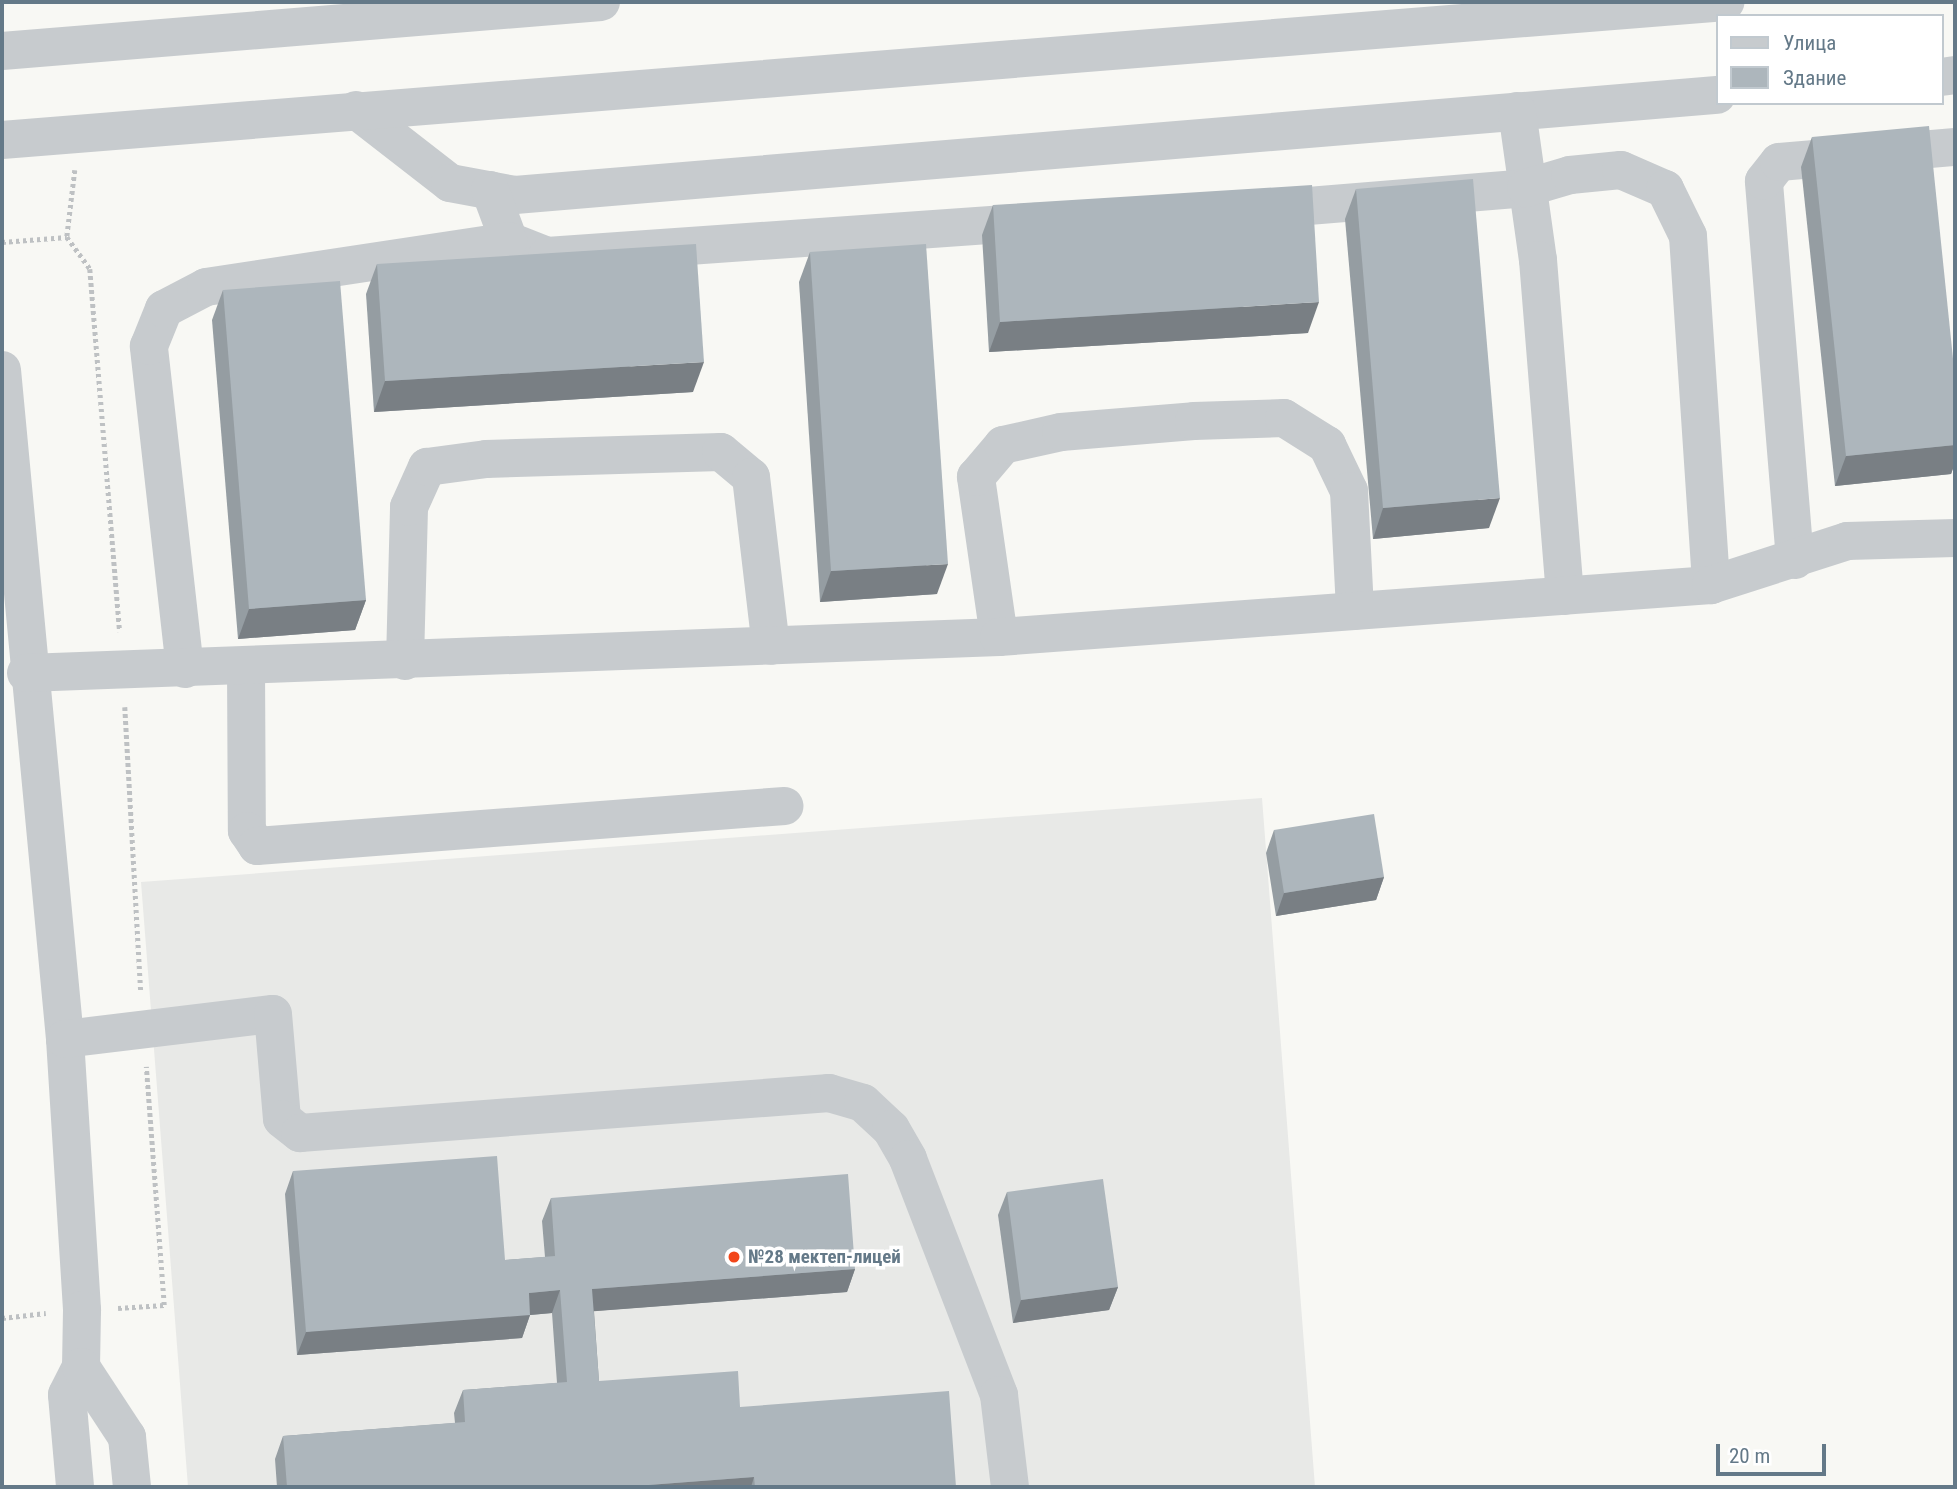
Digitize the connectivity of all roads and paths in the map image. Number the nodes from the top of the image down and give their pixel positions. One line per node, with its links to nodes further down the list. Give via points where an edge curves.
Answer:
1 (354, 2): 4 (street)
2 (601, 2): 4 (street)
3 (1726, 2): 7 (street)
4 (323, 28): 5 (street)
5 (2, 51)
6 (1716, 95): 8 (street)
7 (356, 110): 9 (street); 13 (street, via 450,183)
8 (1517, 111): 12 (street); 13 (street, via 515,195)
9 (73, 132): 10 (street); 16 (path)
10 (2, 140)
11 (1955, 147): 21 (street, via 1779,162 1764,181)
12 (1525, 188): 14 (street); 22 (street, via 1570,175 1621,170 1665,189 1688,236); 23 (street, via 1538,260)
13 (490, 190): 17 (street)
14 (1229, 211)
15 (1080, 220): 17 (street, via 547,256)
16 (67, 237): 18 (path); 30 (path, via 90,268)
17 (509, 241): 29 (street, via 205,287 164,309 149,346)
18 (2, 242)
19 (2, 370): 31 (street)
20 (1955, 538): 21 (street, via 1847,541)
21 (1795, 560): 22 (street)
22 (1711, 585): 23 (street)
23 (1565, 596): 24 (street)
24 (1355, 611): 25 (street); 25 (street, via 1349,491 1327,445 1284,418 1194,421 1061,432 1003,444 976,477)
25 (999, 637): 26 (street)
26 (771, 646): 27 (street); 27 (street, via 751,477 721,452 486,459 427,467 410,507)
27 (405, 661): 28 (street)
28 (246, 667): 29 (street); 33 (street, via 247,831 257,846)
29 (185, 669): 30 (street)
30 (123, 670): 31 (street); 34 (path)
31 (26, 673): 32 (street)
32 (18, 750): 35 (street)
33 (784, 806)
34 (144, 1027): 35 (street); 36 (path, via 164,1305); 41 (street, via 273,1014 282,1119 300,1133 829,1093 863,1103 891,1129 908,1159 994,1383)
35 (65, 1039): 36 (street)
36 (82, 1310): 37 (path); 38 (street)
37 (2, 1318)
38 (81, 1367): 39 (street, via 67,1395); 40 (street, via 127,1437)
39 (75, 1487)
40 (132, 1487)
41 (1010, 1487)

